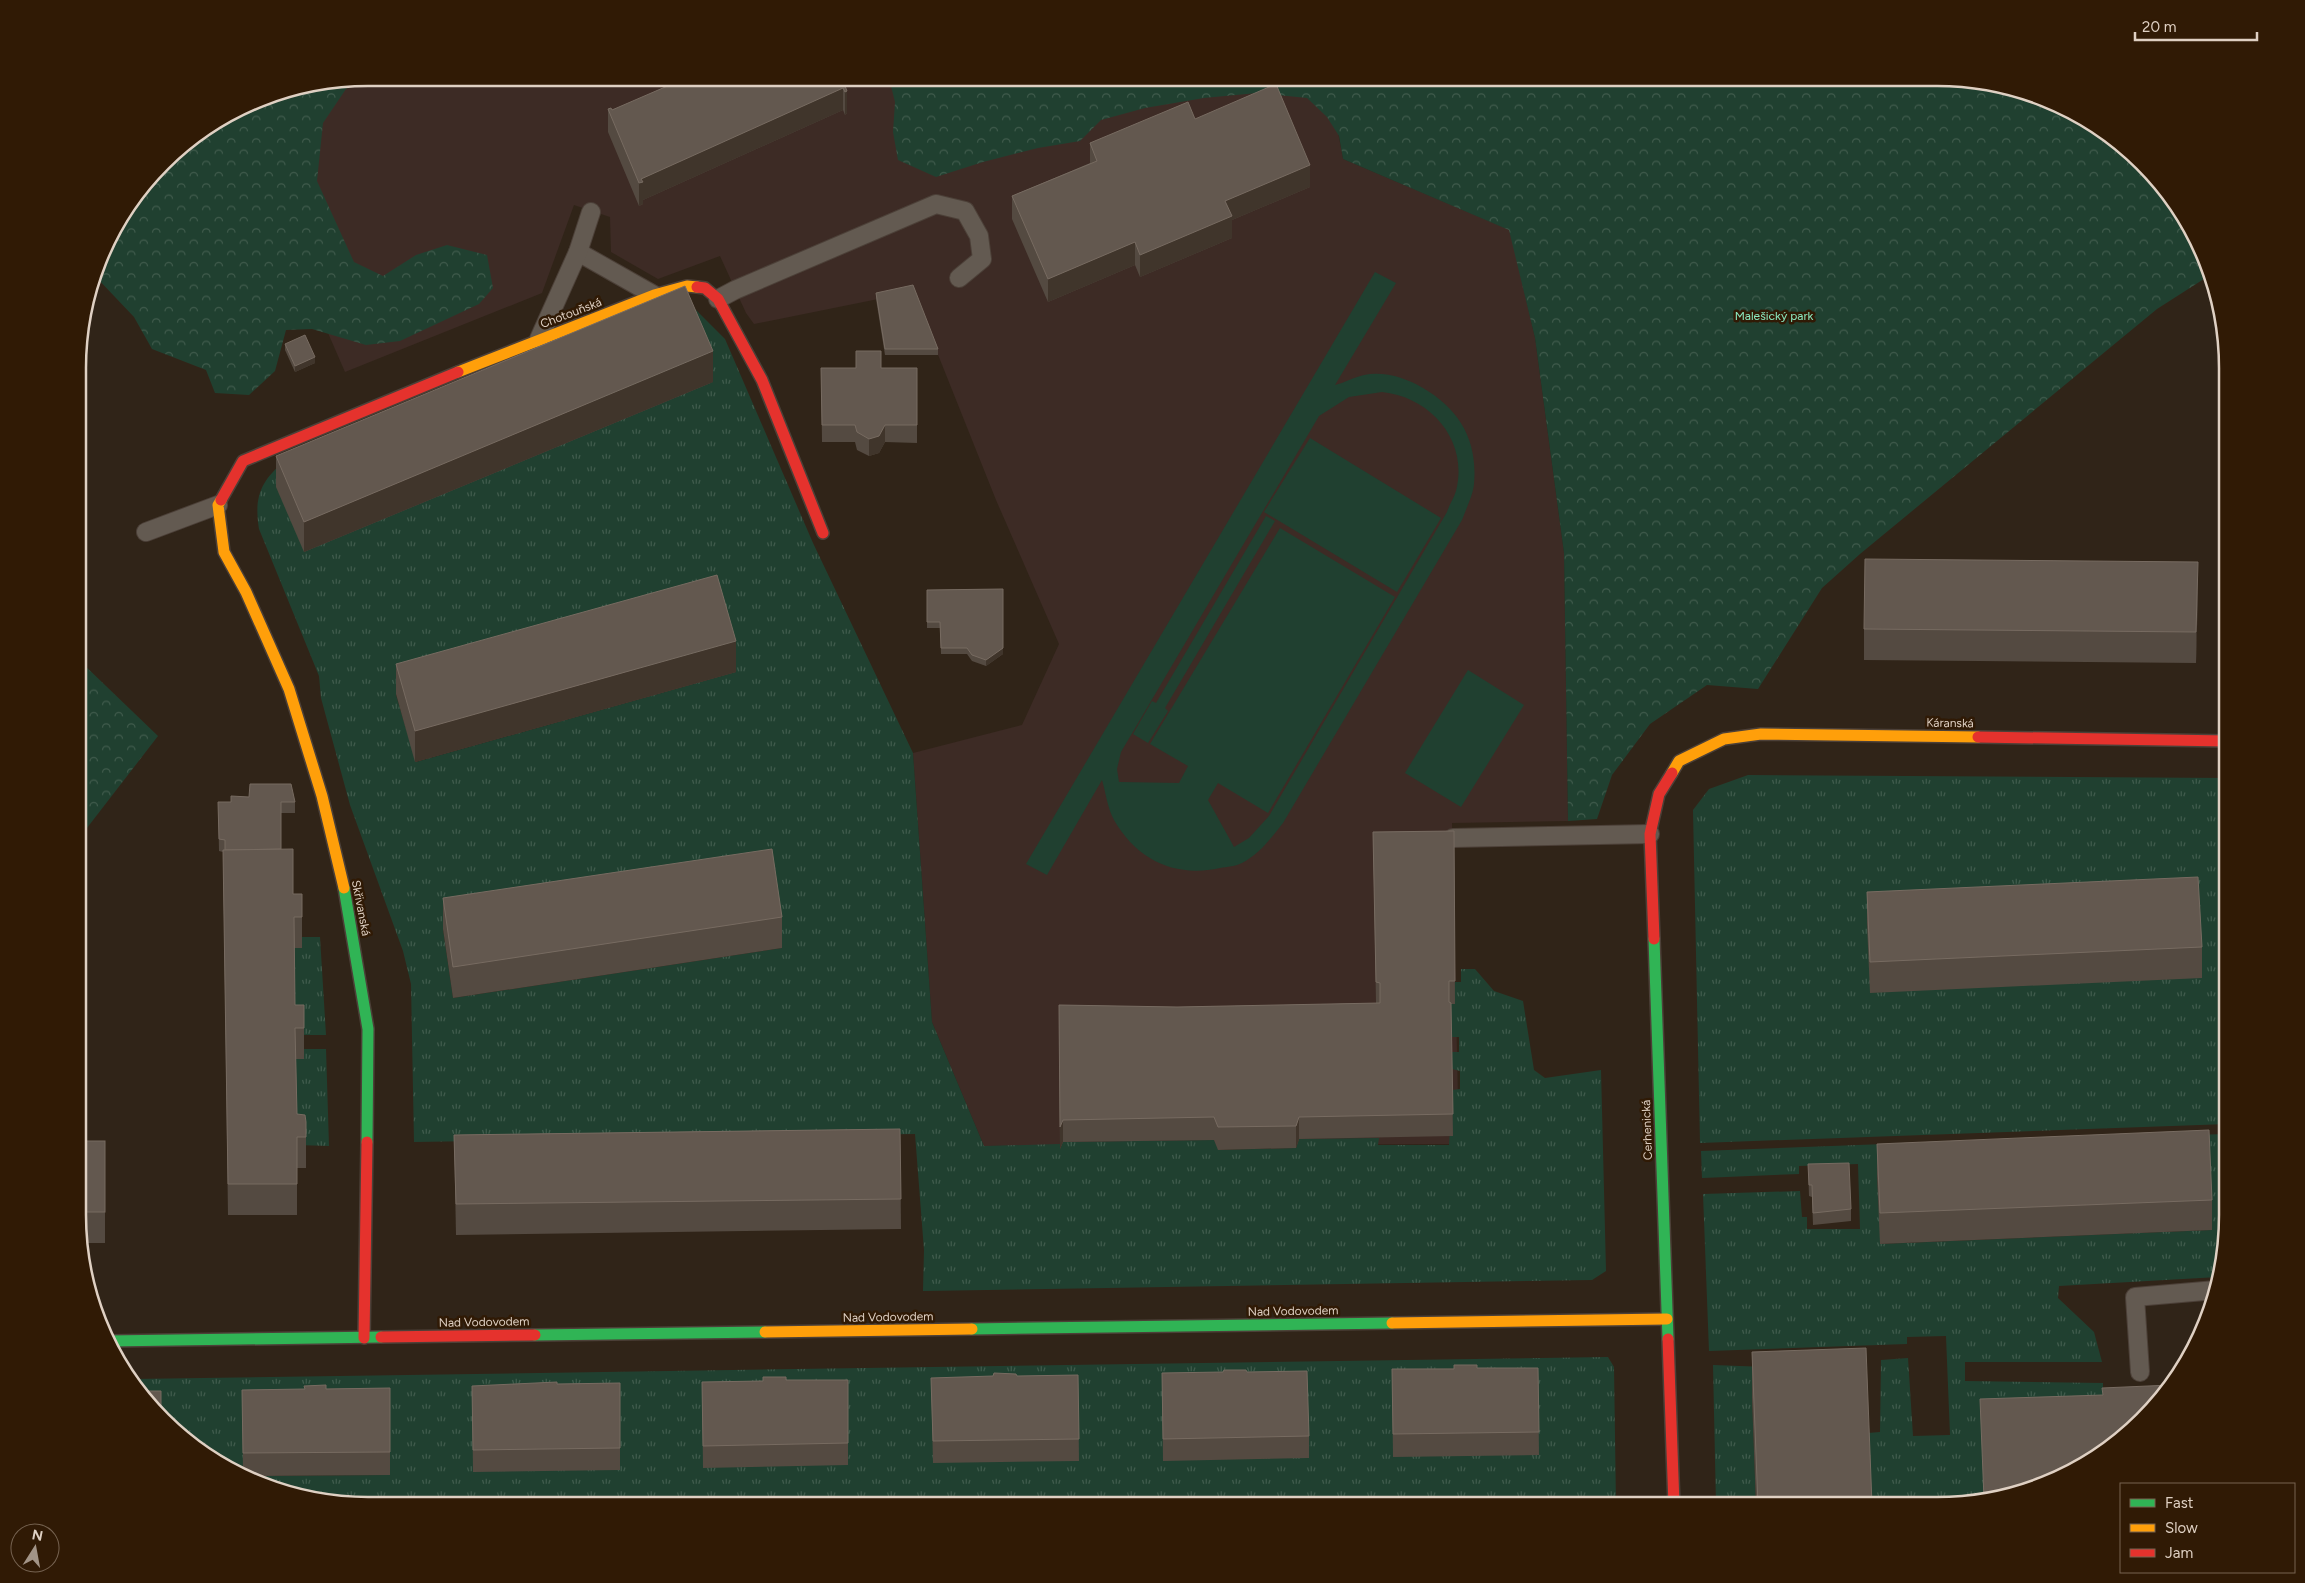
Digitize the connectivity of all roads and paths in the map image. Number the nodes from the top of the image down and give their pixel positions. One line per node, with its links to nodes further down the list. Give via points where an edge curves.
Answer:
1 (591, 212): 2 (lane)
2 (578, 252): 4 (lane); 6 (lane)
3 (958, 278): 5 (lane, via 982,259 979,236 965,211 936,204)
4 (654, 295): 5 (street, Chotouňská, via 687,286 705,288); 6 (street, Chotouňská)
5 (718, 299): 9 (street, via 762,380)
6 (539, 340): 7 (street, Chotouňská, via 243,461)
7 (218, 505): 8 (lane); 16 (street, Skřivanská, via 224,552 246,592 289,690 322,796 349,909 368,1029)
8 (146, 532)
9 (823, 533)
10 (2219, 741): 11 (street, Káranská, via 1761,734 1724,739)
11 (1678, 761): 12 (street, Cerhenická, via 1659,794)
12 (1650, 834): 13 (lane); 15 (street, Cerhenická)
13 (1453, 838)
14 (2208, 1291): 18 (lane, via 2135,1297)
15 (1667, 1319): 16 (street, Nad Vodovodem); 19 (street, Cerhenická)
16 (364, 1338): 17 (street, Nad Vodovodem)
17 (116, 1341)
18 (2140, 1372)
19 (1674, 1497)

